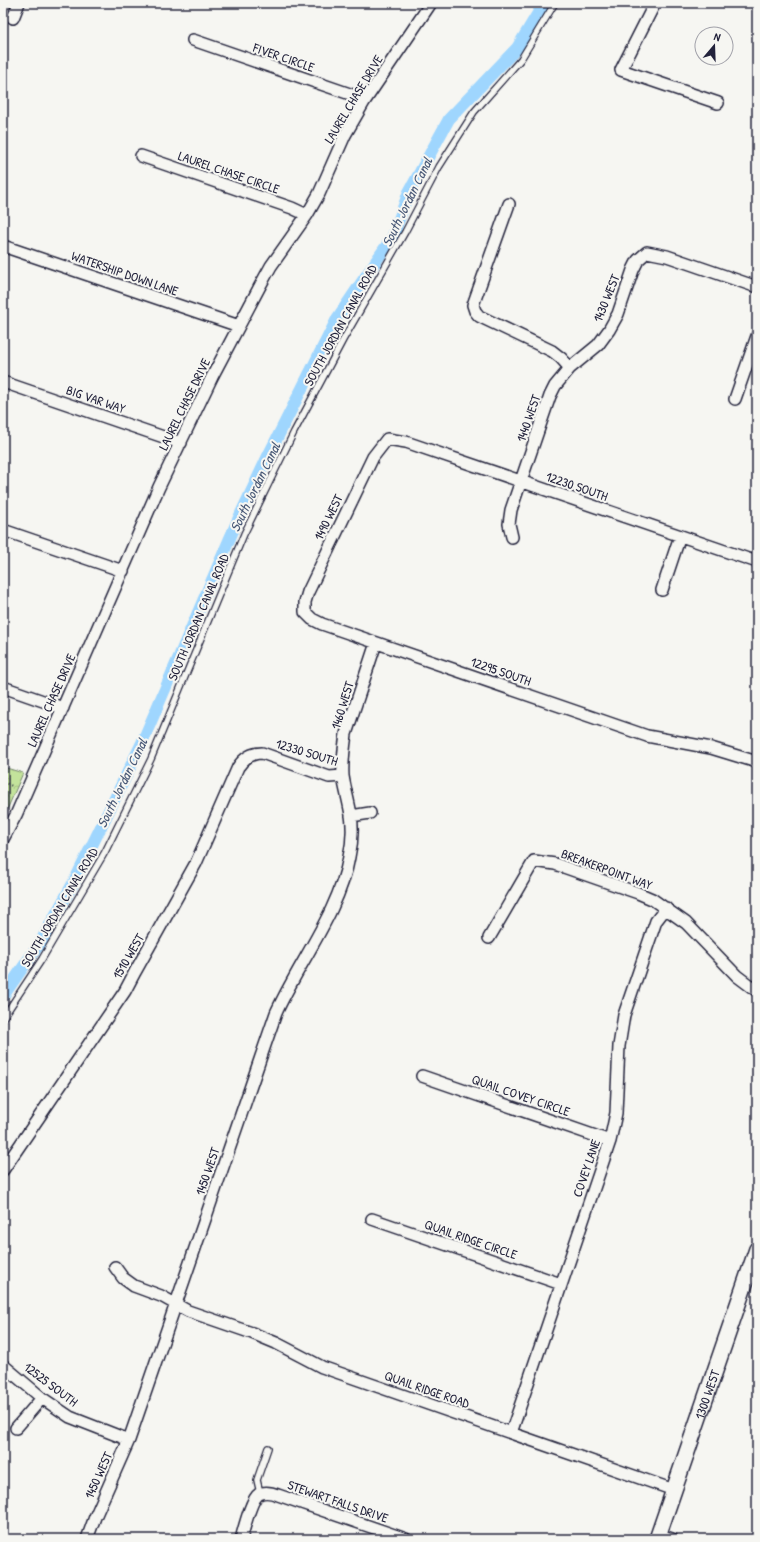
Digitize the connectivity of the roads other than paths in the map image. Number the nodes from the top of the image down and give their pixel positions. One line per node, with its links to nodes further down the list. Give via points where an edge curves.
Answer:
1 (19, 3): 5 (street)
2 (431, 3): 7 (street, LAUREL CHASE DRIVE)
3 (555, 3): 41 (lane, SOUTH JORDAN CANAL ROAD, via 521,59 474,112 439,167 343,340 244,534 151,759 105,852 42,959)
4 (656, 3): 8 (street, via 621,70)
5 (13, 18)
6 (193, 40): 7 (street, FIVER CIRCLE, via 350,94)
7 (364, 102): 11 (street, LAUREL CHASE DRIVE)
8 (718, 103)
9 (141, 156): 11 (street, LAUREL CHASE CIRCLE)
10 (509, 204): 16 (street, via 473,305 475,311 479,316 552,351)
11 (306, 215): 14 (street, LAUREL CHASE DRIVE, via 272,266)
12 (3, 246): 14 (street, WATERSHIP DOWN LANE)
13 (757, 287): 16 (street, 1430 WEST, via 667,256 647,252 638,260 633,270 618,314 609,330 598,345)
14 (239, 326): 20 (street, LAUREL CHASE DRIVE)
15 (757, 336): 18 (street)
16 (570, 368): 21 (street, 1440 WEST, via 550,396)
17 (3, 382): 20 (street, BIG VAR WAY)
18 (735, 399)
19 (387, 440): 21 (street, 12230 SOUTH, via 406,442); 28 (street, 1490 WEST, via 373,457 308,592)
20 (180, 443): 26 (street, LAUREL CHASE DRIVE)
21 (521, 481): 23 (street, 12230 SOUTH); 24 (street, 1440 WEST, via 511,510 509,524)
22 (3, 530): 26 (street)
23 (680, 536): 25 (street, 12230 SOUTH); 27 (street)
24 (512, 537)
25 (757, 562)
26 (123, 571): 31 (street, LAUREL CHASE DRIVE)
27 (662, 590)
28 (305, 612): 29 (street, 12295 SOUTH, via 322,624)
29 (376, 643): 33 (street, 12295 SOUTH, via 647,736 729,752); 34 (street, 1460 WEST, via 346,734)
30 (3, 687): 31 (street)
31 (62, 708): 37 (street, LAUREL CHASE DRIVE)
32 (262, 753): 34 (street, 12330 SOUTH, via 329,777); 44 (street, 1510 WEST, via 249,756 238,767 196,863 125,991)
33 (757, 762)
34 (343, 776): 36 (street, 1450 WEST)
35 (370, 813): 36 (street)
36 (351, 816): 49 (street, 1450 WEST, via 352,837 345,877 327,918 276,1013)
37 (3, 839)
38 (666, 908): 39 (street, BREAKERPOINT WAY, via 638,893 555,864 534,861); 40 (street, BREAKERPOINT WAY, via 686,923 736,976); 43 (street, COVEY LANE, via 656,921 624,1015 619,1046 616,1113)
39 (489, 938)
40 (757, 991)
41 (3, 1018)
42 (422, 1076): 43 (street, QUAIL COVEY CIRCLE)
43 (610, 1141): 48 (street, COVEY LANE)
44 (3, 1170)
45 (372, 1219): 48 (street, QUAIL RIDGE CIRCLE)
46 (757, 1249): 56 (street, 1300 WEST)
47 (115, 1267): 49 (street, QUAIL RIDGE ROAD, via 123,1278 134,1286)
48 (561, 1284): 53 (street, COVEY LANE)
49 (176, 1304): 53 (street, QUAIL RIDGE ROAD, via 276,1343 322,1367); 54 (street, 1450 WEST)
50 (3, 1365): 51 (street, 12525 SOUTH)
51 (42, 1398): 52 (street); 54 (street, 12525 SOUTH, via 70,1417)
52 (16, 1428)
53 (511, 1433): 56 (street, QUAIL RIDGE ROAD)
54 (129, 1440): 59 (street, 1450 WEST)
55 (268, 1448): 57 (lane, via 257,1480)
56 (674, 1490): 58 (street, 1300 WEST)
57 (260, 1493): 60 (street, via 253,1503); 61 (street, STEWART FALLS DRIVE, via 278,1495)
58 (662, 1538)
59 (87, 1539)
60 (240, 1539)
61 (406, 1539)

